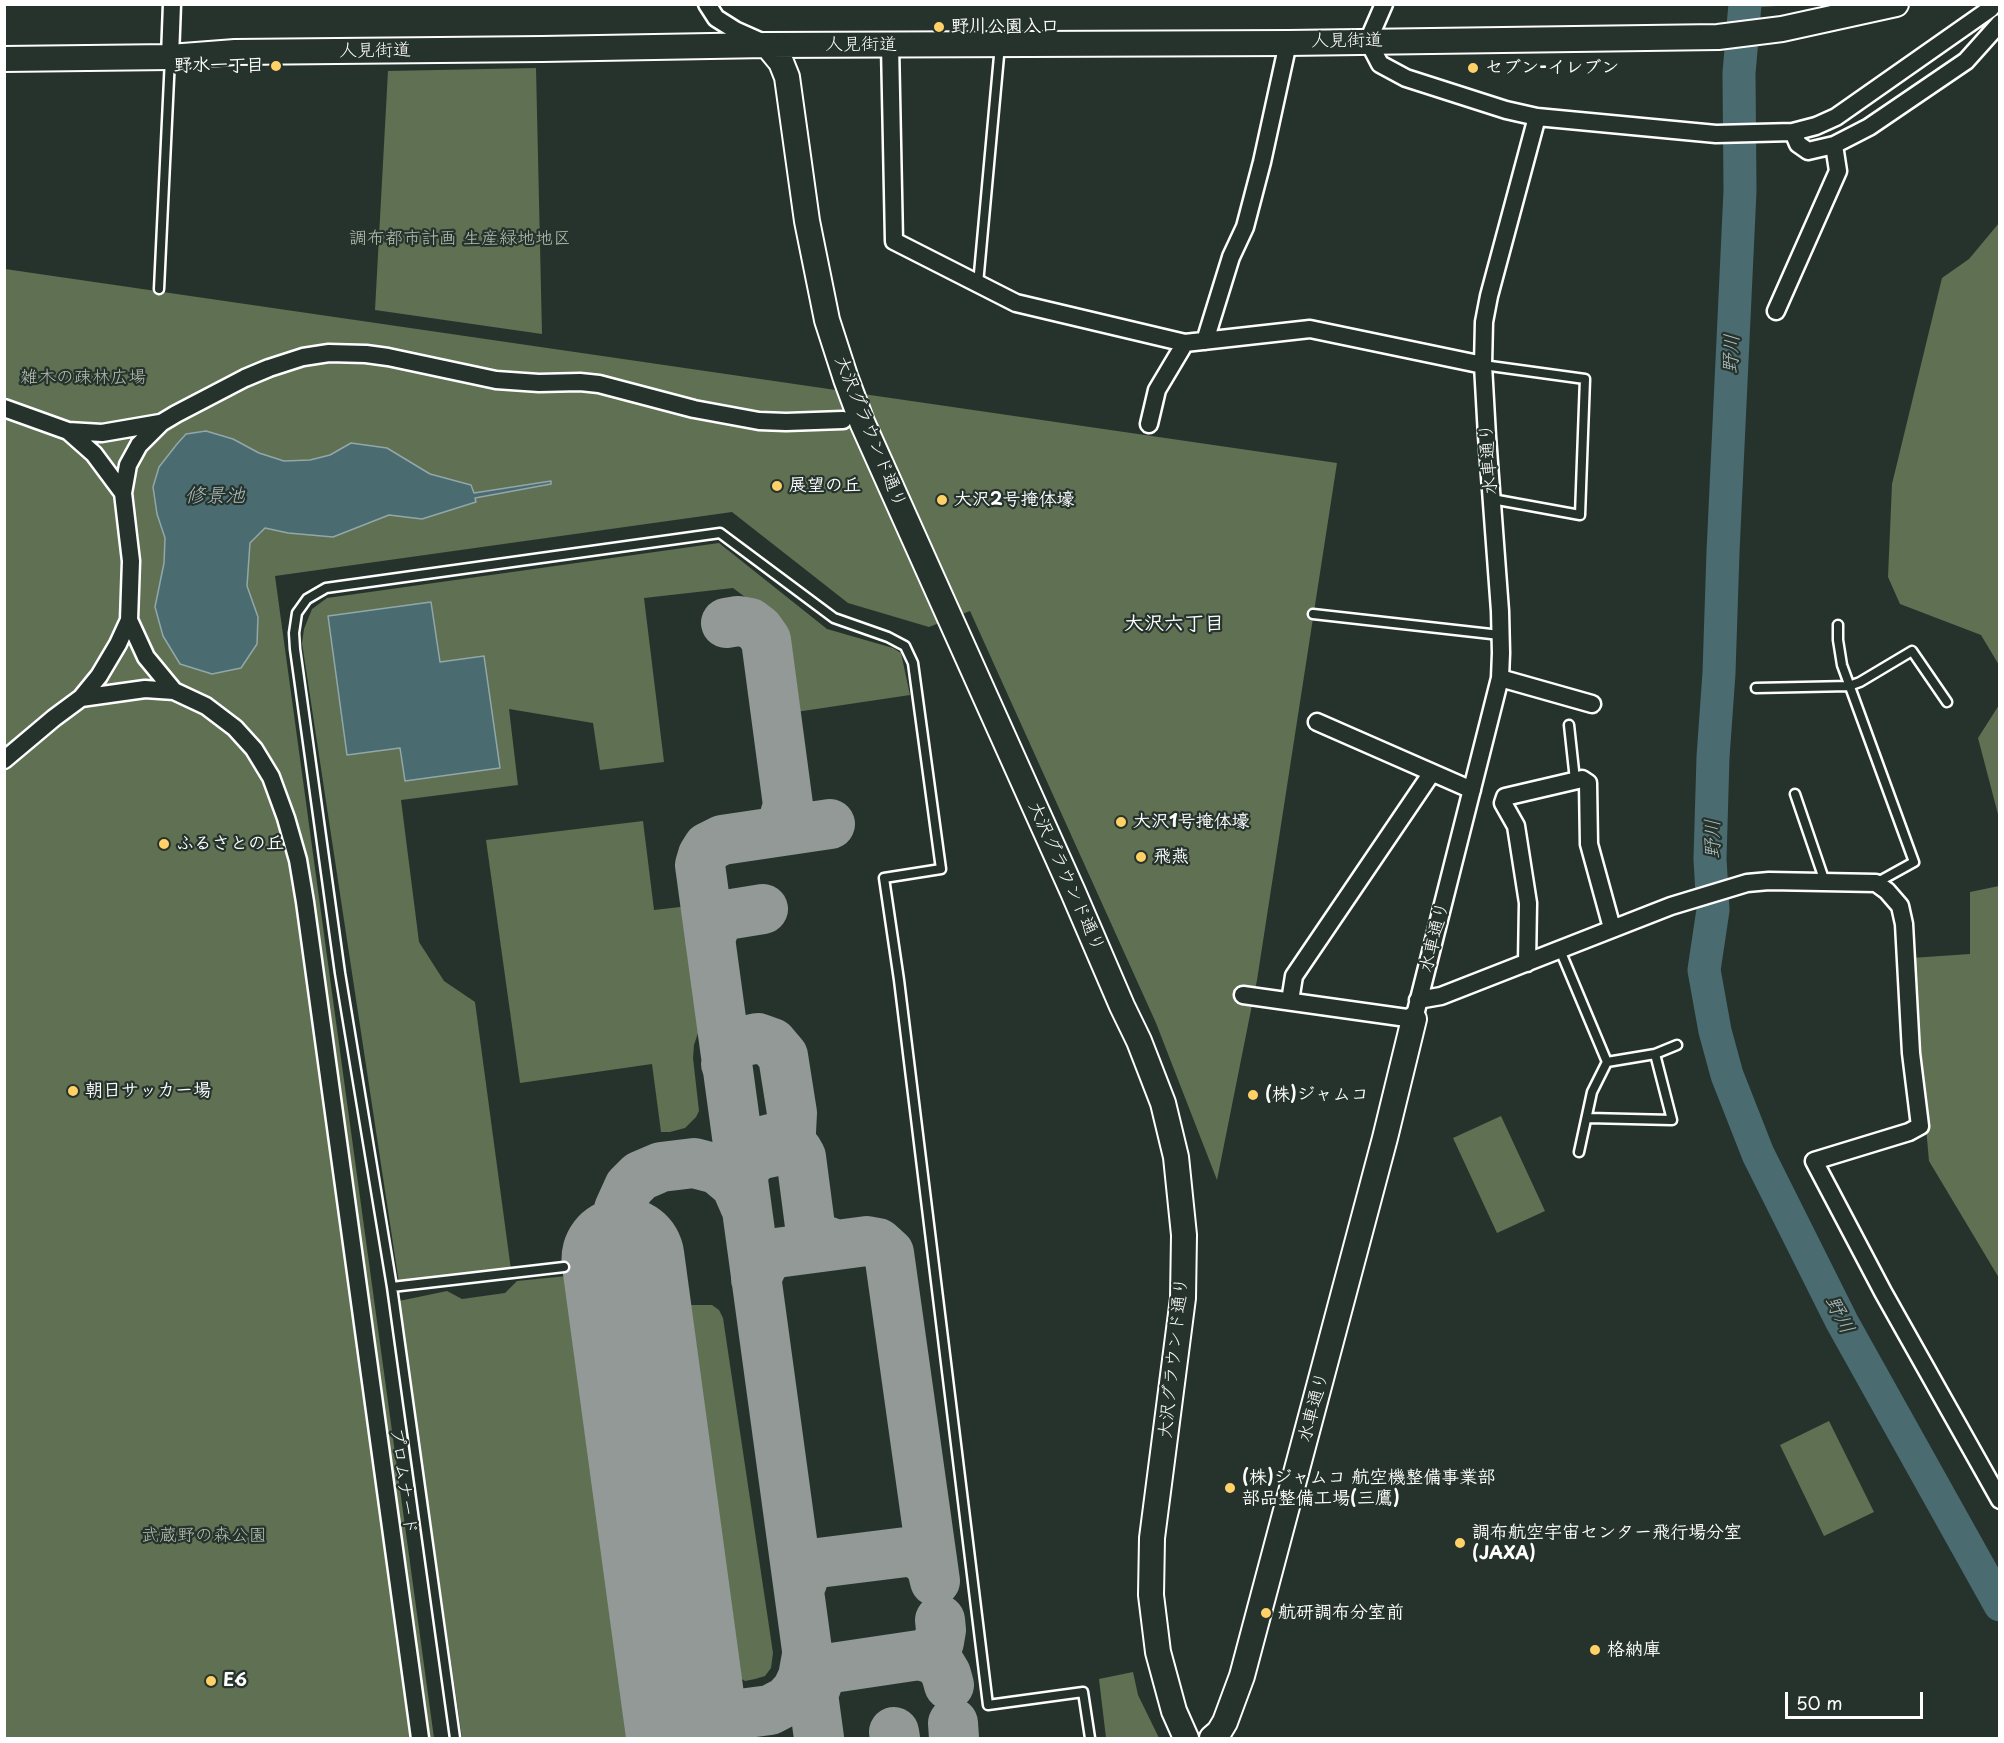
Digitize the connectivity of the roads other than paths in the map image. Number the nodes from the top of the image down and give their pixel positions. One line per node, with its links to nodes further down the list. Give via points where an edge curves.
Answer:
1 (172, 4): 12 (street)
2 (1384, 4): 7 (street)
3 (1896, 4): 7 (street, 人見街道, via 1782,29 1718,37)
4 (1994, 4): 15 (street, via 1836,117)
5 (715, 9): 9 (street, via 735,30)
6 (2000, 23): 16 (street, via 1966,61 1882,119)
7 (1368, 41): 8 (street, 人見街道); 14 (street, via 1380,64 1393,72)
8 (1288, 43): 11 (street, 人見街道); 20 (street, via 1245,227 1231,257)
9 (767, 45): 10 (street, 人見街道); 12 (street, 人見街道, via 236,52); 67 (street, 大沢グラウンド通り, via 787,77 807,221 827,320 846,379 1139,1041 1166,1114 1176,1157 1184,1234 1183,1298 1152,1538 1151,1595 1158,1652 1174,1711)
10 (890, 45): 11 (street, 人見街道); 17 (street, via 894,241)
11 (1000, 45): 17 (lane)
12 (170, 57): 13 (street, 人見街道); 18 (lane)
13 (4, 59)
14 (1537, 117): 15 (street, via 1716,134); 22 (street, 水車通り, via 1489,296)
15 (1788, 132): 16 (street, via 1808,151)
16 (1834, 145): 19 (street, via 1838,171)
17 (978, 284): 21 (street, via 1016,303)
18 (159, 289)
19 (1776, 311)
20 (1205, 341): 21 (street); 22 (street, via 1310,329)
21 (1185, 343): 26 (street, via 1157,390)
22 (1483, 365): 29 (street, 水車通り); 29 (lane, via 1585,379 1580,515)
23 (4, 408): 27 (street)
24 (843, 420): 25 (street, via 759,421 719,415 599,384 496,380 388,357 329,353 303,357 245,378)
25 (161, 423): 27 (street, via 102,433); 28 (street, via 148,434 128,465)
26 (1149, 424)
27 (68, 431): 28 (street, via 94,454)
28 (123, 493): 31 (street, via 131,561)
29 (1492, 500): 33 (street, 水車通り)
30 (1313, 614): 33 (lane)
31 (129, 620): 37 (street, via 146,657); 38 (street, via 99,676)
32 (1838, 626): 35 (lane, via 1842,665)
33 (1500, 635): 34 (street, 水車通り)
34 (1500, 678): 40 (street); 46 (street, 水車通り)
35 (1849, 686): 36 (lane); 39 (lane, via 1912,651); 49 (lane, via 1914,862)
36 (1756, 688)
37 (174, 691): 38 (street, via 145,689); 64 (street, プロムナード, via 213,711 254,749 271,777 297,860)
38 (81, 698): 43 (street)
39 (1947, 702)
40 (1592, 704)
41 (1317, 722): 44 (street)
42 (1569, 725): 45 (lane)
43 (4, 760)
44 (1431, 774): 46 (street); 54 (street, via 1294,976)
45 (1575, 780): 50 (street, via 1587,783 1589,844); 52 (street, via 1505,797 1503,803 1516,826 1528,903)
46 (1472, 790): 55 (street, 水車通り)
47 (1795, 794): 48 (lane)
48 (1825, 882): 49 (street); 50 (street, via 1747,883)
49 (1876, 883): 63 (street, via 1899,906 1904,924 1911,1053 1920,1126 1814,1161)
50 (1612, 928): 51 (street)
51 (1560, 950): 52 (street); 58 (lane)
52 (1527, 963): 55 (street, via 1441,996)
53 (1243, 994): 54 (street)
54 (1290, 1001): 55 (street)
55 (1416, 1010): 68 (street, 水車通り, via 1242,1676 1225,1722)
56 (1677, 1045): 57 (lane)
57 (1655, 1054): 58 (lane); 59 (lane, via 1672,1120)
58 (1607, 1062): 59 (lane, via 1592,1092)
59 (1588, 1118): 60 (lane)
60 (1580, 1152)
61 (564, 1267): 62 (lane)
62 (392, 1287): 65 (lane); 66 (lane, via 340,973 295,649 297,613 308,598 327,588 720,533 834,618 905,646 913,663 941,869 884,878 988,1705 1083,1692)
63 (2000, 1500)
64 (420, 1738)
65 (455, 1738)
66 (1090, 1738)
67 (1186, 1738)
68 (1212, 1738)

